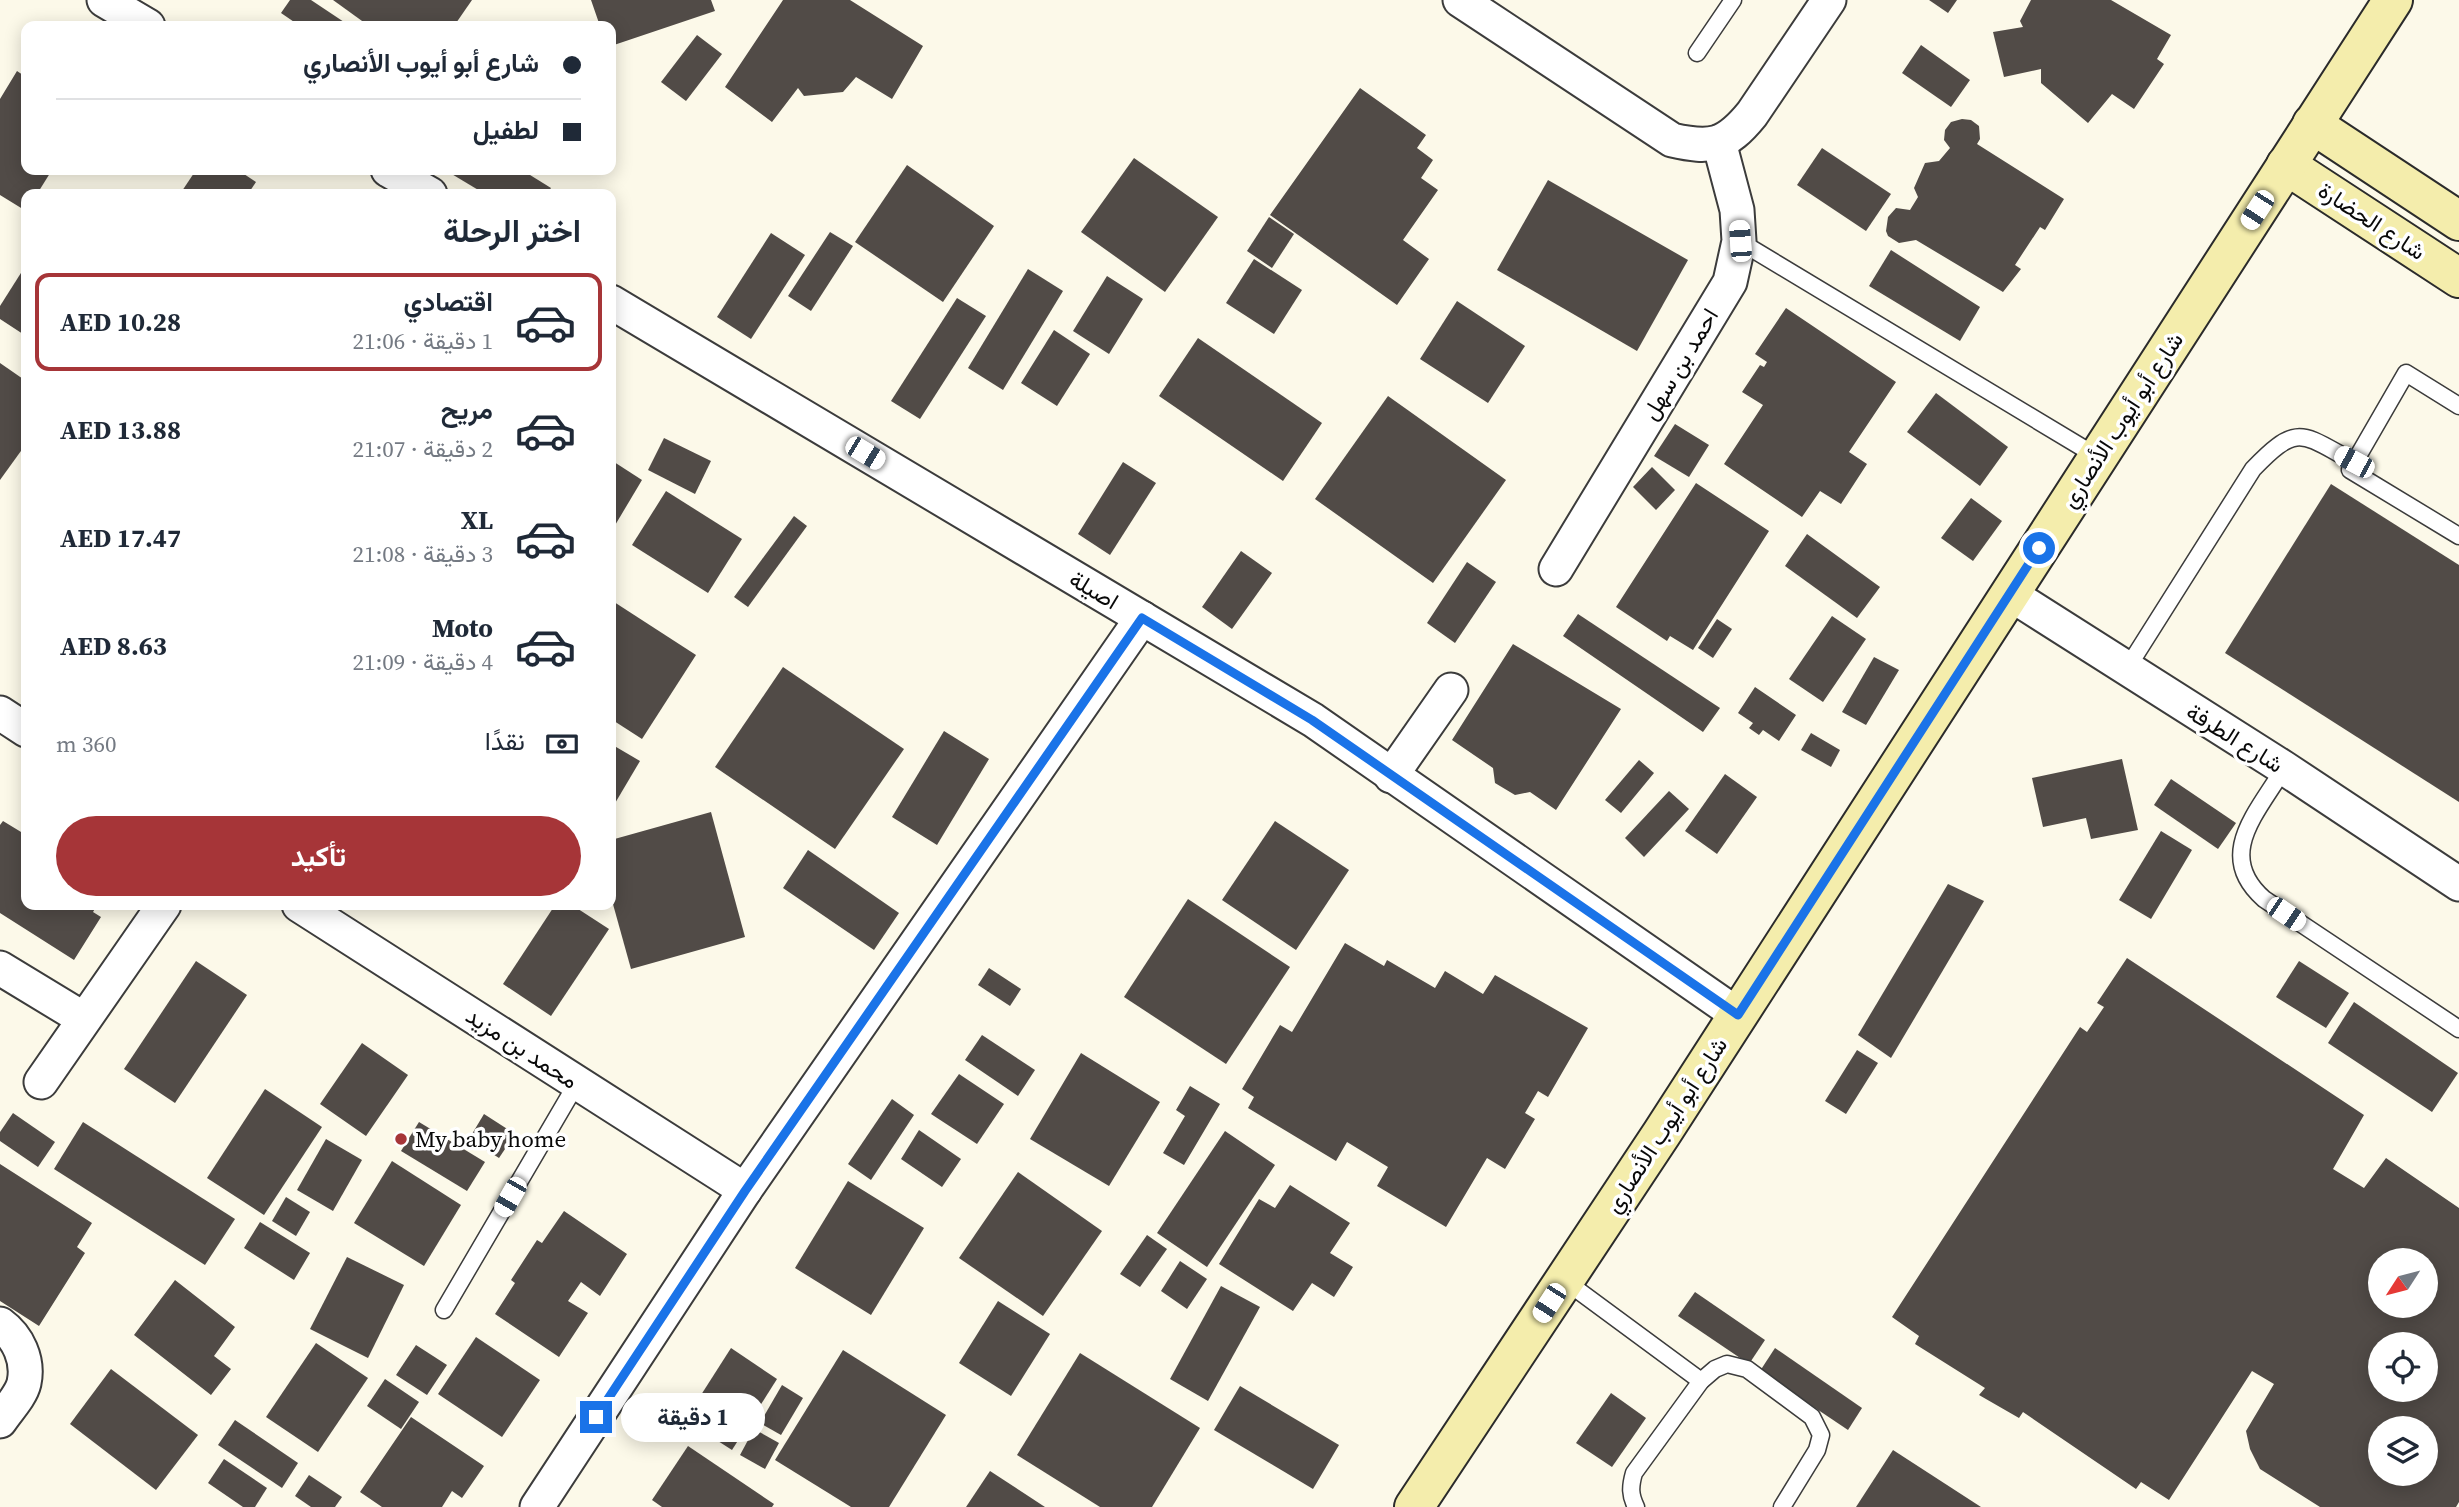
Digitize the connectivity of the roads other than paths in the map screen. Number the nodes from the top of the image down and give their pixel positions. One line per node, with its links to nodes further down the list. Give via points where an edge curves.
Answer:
1 (104, 0): 6 (street)
2 (1460, 0): 9 (street, via 1672,140 1698,146)
3 (1733, 0): 7 (lane)
4 (1829, 0): 9 (street, via 1752,114 1738,132)
5 (2393, 0): 8 (street, شارع أبو أيوب الأنصاري)
6 (140, 21)
7 (1697, 53)
8 (2312, 124): 10 (street, شارع أبو أيوب الأنصاري); 13 (street, شارع الحضارة)
9 (1719, 142): 14 (street, احمد بن سهل)
10 (2286, 165): 15 (street, شارع الحضارة); 18 (street, شارع أبو أيوب الأنصاري)
11 (397, 175): 12 (street)
12 (421, 189)
13 (2459, 221)
14 (1740, 241): 18 (lane); 21 (street, احمد بن سهل, via 1730,282)
15 (2459, 278)
16 (616, 305): 23 (street, اصيلة)
17 (2459, 406): 19 (lane, via 2406,373)
18 (2098, 457): 22 (street, شارع أبو أيوب الأنصاري)
19 (2354, 462): 20 (lane, via 2350,470); 24 (lane, via 2300,436 2272,450 2253,470)
20 (2459, 536)
21 (1556, 569)
22 (2010, 594): 24 (street, شارع الطرفة); 34 (street, شارع أبو أيوب الأنصاري)
23 (1142, 618): 29 (street, اصيلة, via 1312,720); 39 (street)
24 (2126, 670): 28 (street, شارع الطرفة)
25 (1451, 690): 29 (street)
26 (0, 713): 27 (street)
27 (21, 727)
28 (2284, 768): 30 (street, شارع الطرفة); 36 (lane, via 2241,842 2239,859 2252,888)
29 (1391, 776): 34 (street, اصيلة)
30 (2459, 884)
31 (161, 910): 35 (street)
32 (307, 910): 38 (street, محمد بن مزيد)
33 (0, 968): 35 (street)
34 (1738, 1015): 40 (street, شارع أبو أيوب الأنصاري)
35 (84, 1020): 37 (street)
36 (2459, 1030)
37 (41, 1082)
38 (577, 1083): 39 (street, محمد بن مزيد); 41 (lane)
39 (745, 1191): 45 (street)
40 (1564, 1280): 43 (lane); 46 (street, شارع أبو أيوب الأنصاري)
41 (444, 1310)
42 (0, 1324): 44 (street, via 22,1350 25,1367 23,1385)
43 (1702, 1381): 47 (lane, via 1634,1473 1630,1486); 48 (lane, via 1727,1364 1747,1369 1812,1417 1821,1435 1817,1450)
44 (0, 1421)
45 (537, 1507)
46 (1414, 1507)
47 (1636, 1507)
48 (1782, 1507)

